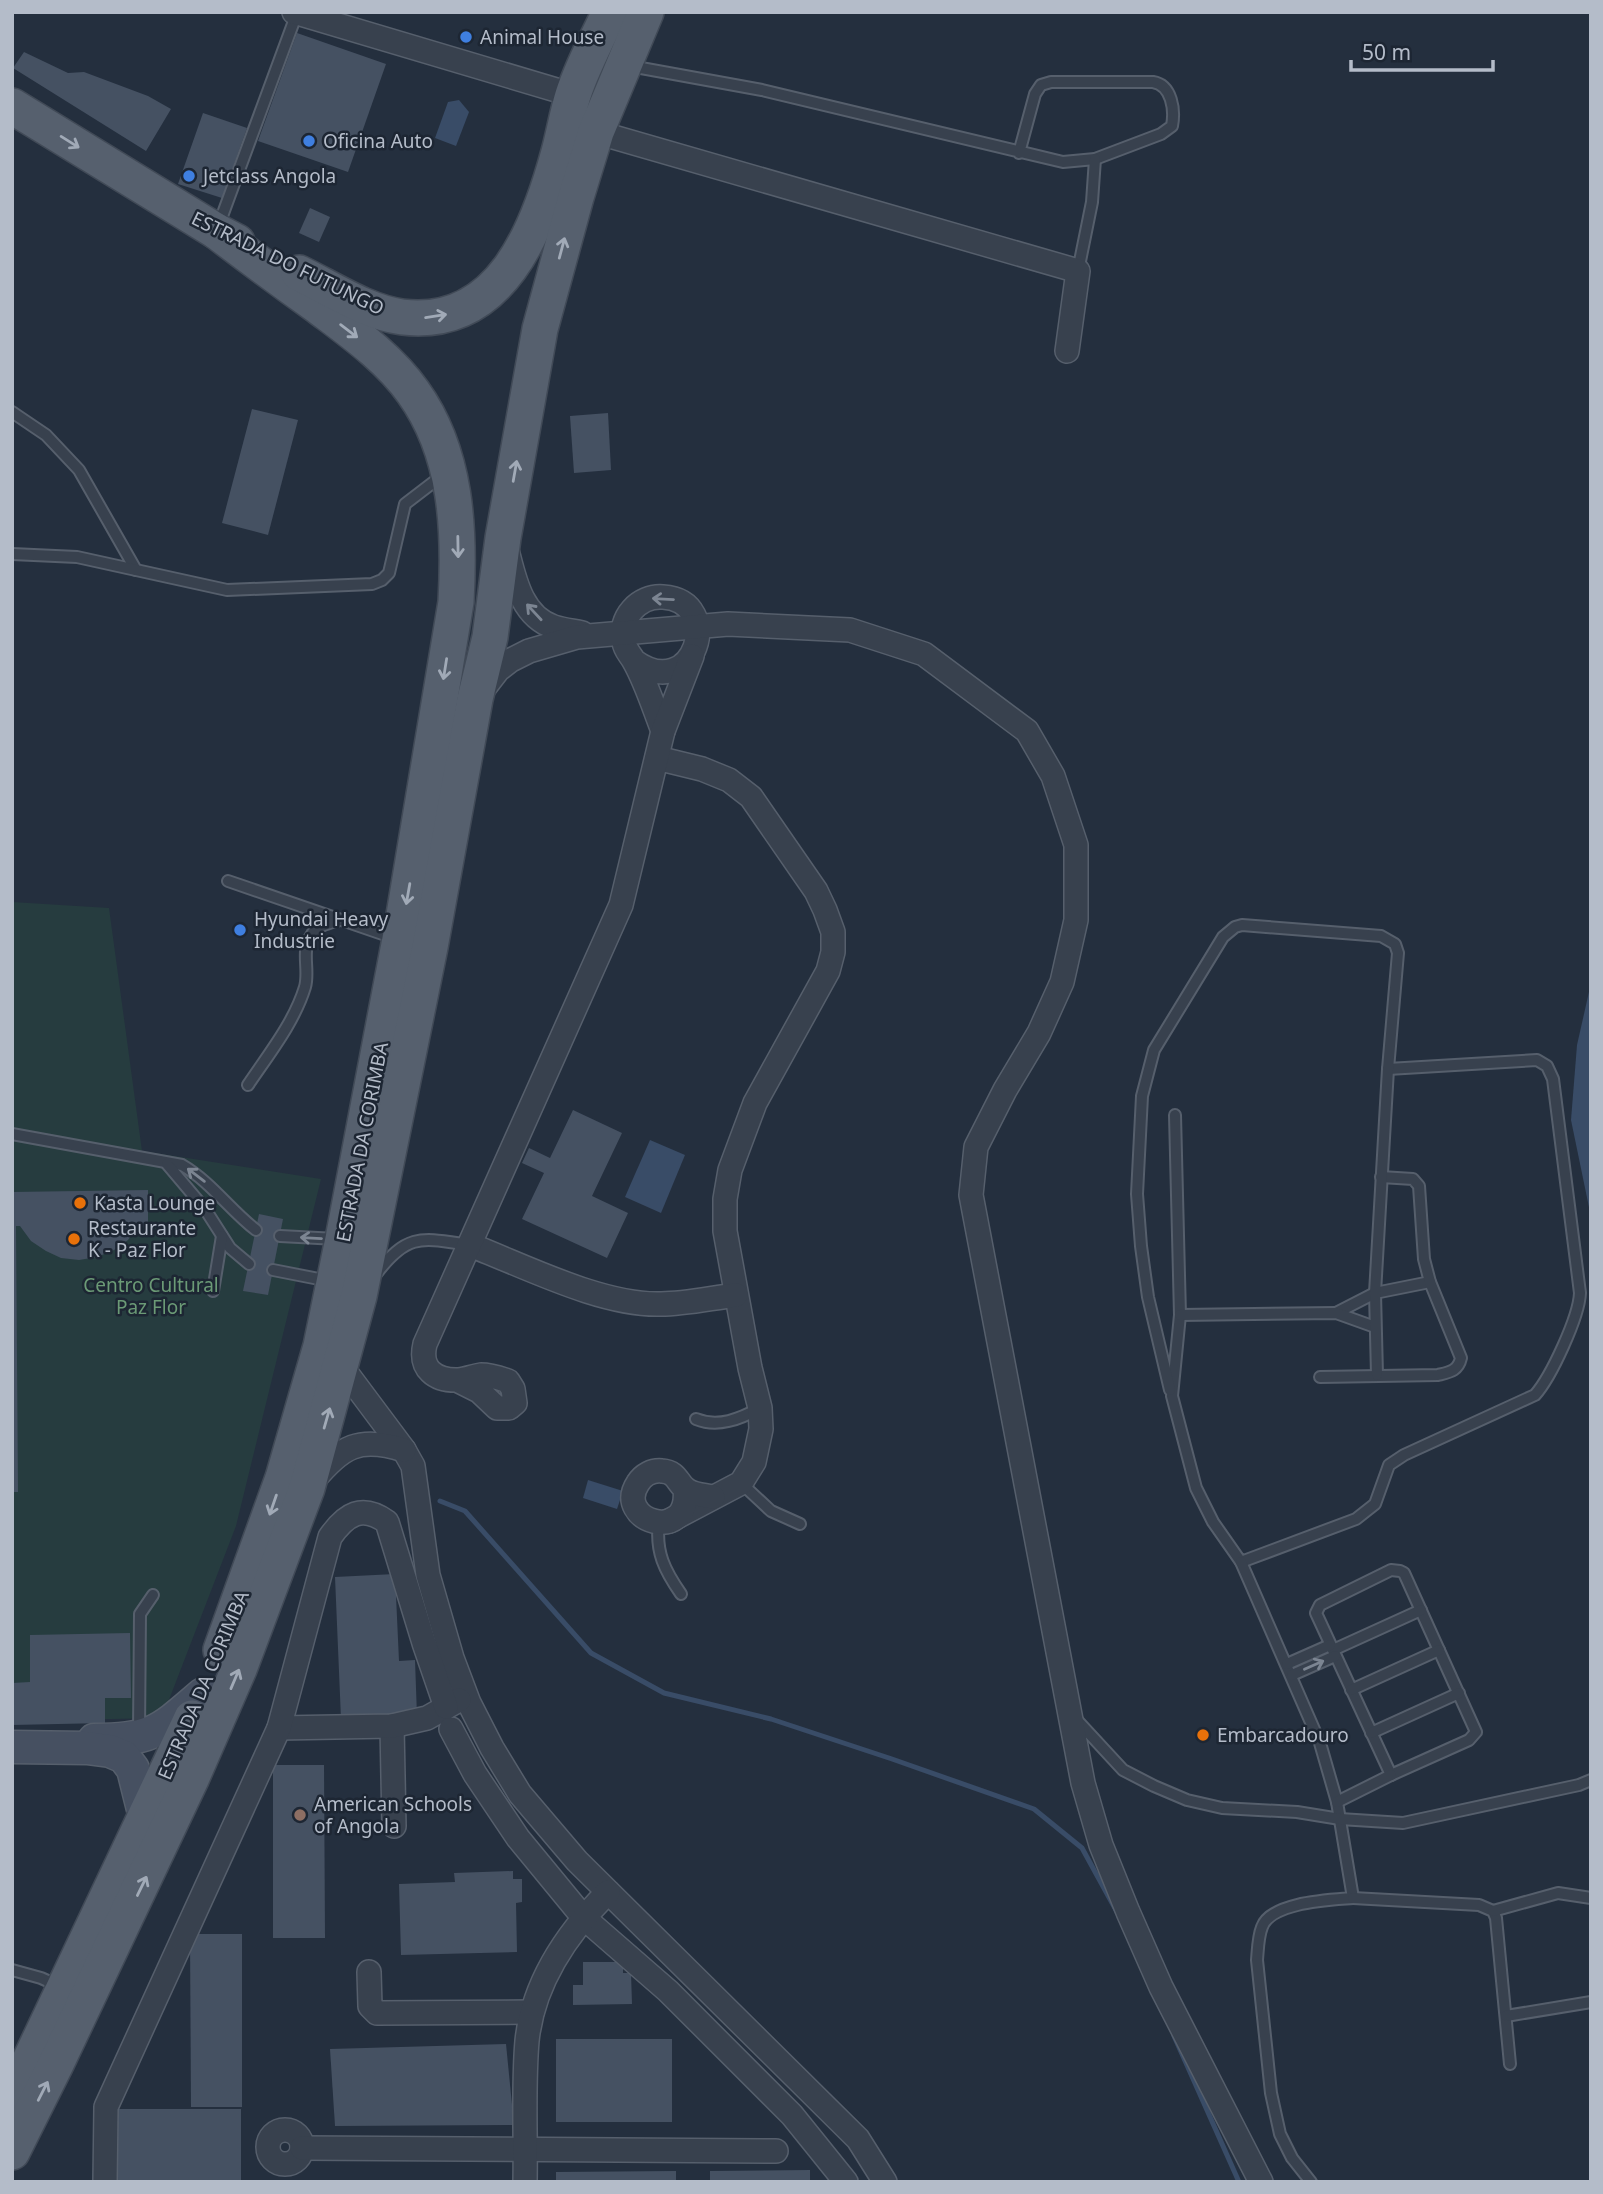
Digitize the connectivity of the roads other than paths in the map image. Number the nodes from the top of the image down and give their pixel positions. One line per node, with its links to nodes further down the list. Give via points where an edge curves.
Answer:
1 (610, 12): 5 (main road, ESTRADA DO FUTUNGO)
2 (646, 12): 4 (main road)
3 (295, 13): 5 (street); 10 (lane)
4 (623, 65): 7 (main road); 8 (lane, via 762,90)
5 (573, 95): 10 (main road, ESTRADA DO FUTUNGO, one-way to 5, via 383,313 424,318 463,310 502,280 524,246 552,174)
6 (12, 106): 10 (main road, ESTRADA DO FUTUNGO, one-way to 10)
7 (596, 132): 11 (street); 15 (main road, one-way to 7, via 540,329)
8 (1019, 153): 9 (lane, via 1063,162); 9 (lane, via 1041,85 1162,84 1174,115 1172,126)
9 (1095, 159): 11 (lane)
10 (216, 231): 14 (main road, ESTRADA DA CORIMBA, one-way to 14, via 388,364 428,416)
11 (1078, 271): 12 (street)
12 (1067, 351)
13 (12, 412): 17 (lane, via 46,435 79,470)
14 (446, 462): 17 (lane, via 435,481 405,504 389,573 372,584 227,590); 28 (main road, ESTRADA DA CORIMBA, one-way to 28, via 458,531 456,602)
15 (503, 538): 20 (street, one-way to 15, via 553,627 531,612 514,580); 23 (main road, ESTRADA DA CORIMBA)
16 (12, 554): 17 (lane, via 77,557)
17 (136, 570)
18 (698, 625): 19 (street); 19 (street, one-way to 19, via 682,603 653,597 635,606); 21 (street); 75 (street, via 850,630 924,654 1027,731 1053,776 1076,845 1076,920 1062,982 976,1147 971,1195)
19 (623, 633): 20 (street); 22 (street, via 627,653)
20 (596, 635): 23 (street, via 560,641 511,660)
21 (692, 656): 22 (street, via 664,672); 24 (street)
22 (634, 661): 24 (street)
23 (475, 699): 43 (main road, ESTRADA DA CORIMBA, via 430,947)
24 (663, 731): 25 (street)
25 (657, 758): 39 (street, via 621,905); 46 (street, via 711,772 751,797 816,891 833,932 828,971 755,1103 730,1170 725,1231)
26 (228, 881): 27 (lane)
27 (340, 920): 28 (lane); 30 (lane, via 313,933 306,947 306,984 298,1005)
28 (400, 939): 38 (main road, ESTRADA DA CORIMBA)
29 (1388, 1069): 34 (lane); 54 (lane, via 1398,953 1390,940 1242,925 1223,937 1154,1050 1142,1096 1137,1194 1141,1246); 64 (lane, via 1537,1060 1547,1066 1553,1079 1579,1307 1535,1395 1389,1465 1375,1504 1356,1519)
30 (248, 1085)
31 (1175, 1115): 48 (lane)
32 (12, 1134): 33 (lane)
33 (167, 1164): 35 (lane, one-way to 33, via 197,1174 182,1165); 36 (lane)
34 (1381, 1177): 42 (lane, via 1413,1179 1419,1186); 45 (lane)
35 (256, 1230)
36 (222, 1236): 40 (lane); 44 (lane)
37 (280, 1236): 38 (lane, one-way to 37)
38 (343, 1239): 43 (main road, ESTRADA DA CORIMBA)
39 (470, 1245): 43 (lane, via 412,1241); 46 (street, via 631,1303); 53 (street, via 422,1357 434,1375)
40 (248, 1264)
41 (273, 1270): 43 (lane)
42 (1430, 1282): 45 (lane); 51 (lane, via 1461,1358 1459,1366 1438,1375)
43 (347, 1289): 50 (main road, ESTRADA DA CORIMBA); 73 (main road, ESTRADA DA CORIMBA, one-way to 73, via 317,1359 283,1478)
44 (214, 1291)
45 (1375, 1293): 47 (lane); 49 (lane)
46 (736, 1295): 55 (street)
47 (1336, 1313): 48 (lane); 49 (lane)
48 (1180, 1315): 54 (lane)
49 (1374, 1327): 51 (lane)
50 (342, 1367): 57 (street); 59 (main road, ESTRADA DA CORIMBA, one-way to 50)
51 (1377, 1375): 52 (lane)
52 (1320, 1377)
53 (457, 1380)
54 (1172, 1396): 64 (lane, via 1196,1488)
55 (760, 1408): 56 (lane, via 728,1422); 58 (street, via 754,1462)
56 (696, 1419)
57 (404, 1450): 59 (street, via 381,1443 355,1446 331,1460); 74 (street, via 413,1466 428,1575)
58 (741, 1483): 61 (street); 63 (lane, via 771,1511)
59 (307, 1488): 104 (main road, ESTRADA DA CORIMBA, one-way to 59, via 192,1777 239,1669)
60 (685, 1489): 61 (street); 62 (street, via 683,1508); 62 (street, via 674,1475 660,1471 639,1480 635,1507 650,1521)
61 (713, 1497): 62 (street)
62 (664, 1522): 65 (lane, via 657,1540 659,1555)
63 (800, 1524)
64 (1241, 1562): 70 (lane)
65 (681, 1594)
66 (153, 1595): 79 (lane, via 140,1614)
67 (1421, 1610): 68 (lane); 68 (lane, via 1404,1573 1391,1570 1320,1605 1317,1618); 69 (lane)
68 (1333, 1650): 70 (lane); 71 (lane)
69 (1439, 1650): 71 (lane); 72 (lane)
70 (1290, 1670): 84 (lane, via 1320,1743)
71 (1352, 1690): 78 (lane)
72 (1459, 1693): 78 (lane); 82 (lane, via 1475,1727 1473,1737)
73 (203, 1694): 79 (street, via 169,1723); 85 (main road, ESTRADA DA CORIMBA)
74 (460, 1712): 76 (street); 77 (street, via 419,1630 387,1522 366,1513 356,1514 330,1537); 88 (street, via 520,1794); 92 (street, via 475,1774 518,1838)
75 (1072, 1714): 86 (lane, via 1123,1770 1188,1800 1222,1808); 109 (street, via 1083,1783 1128,1912 1161,1987)
76 (392, 1726): 77 (street); 87 (street)
77 (279, 1728): 105 (street, via 106,2107)
78 (1371, 1734): 82 (lane)
79 (139, 1738): 81 (street, via 90,1740)
80 (12, 1747): 81 (street)
81 (66, 1748): 85 (street, via 110,1751 124,1758 133,1769)
82 (1391, 1775): 84 (lane)
83 (1591, 1780): 86 (lane, via 1403,1823)
84 (1337, 1801): 86 (lane)
85 (145, 1817): 95 (main road, ESTRADA DA CORIMBA)
86 (1340, 1819): 89 (lane)
87 (394, 1826)
88 (607, 1892): 92 (street); 108 (street, via 858,2140)
89 (1353, 1898): 91 (lane, via 1479,1905); 110 (lane, via 1277,1912 1262,1925 1259,1940 1257,1960 1271,2093 1280,2134)
90 (1591, 1898): 91 (lane, via 1558,1893)
91 (1493, 1911): 98 (lane)
92 (583, 1917): 97 (street, via 546,1974); 107 (street, via 668,1991 792,2115)
93 (12, 1970): 95 (lane)
94 (369, 1972): 97 (street, via 370,2006 377,2013)
95 (63, 1988): 100 (main road, ESTRADA DA CORIMBA)
96 (1591, 2002): 98 (lane)
97 (533, 2012): 102 (street, via 527,2041)
98 (1506, 2016): 99 (lane)
99 (1510, 2064)
100 (12, 2098)
101 (303, 2148): 102 (street)
102 (526, 2151): 103 (street); 106 (street)
103 (776, 2151)
104 (12, 2152)
105 (105, 2182)
106 (525, 2182)
107 (846, 2182)
108 (885, 2182)
109 (1261, 2182)
110 (1311, 2182)

